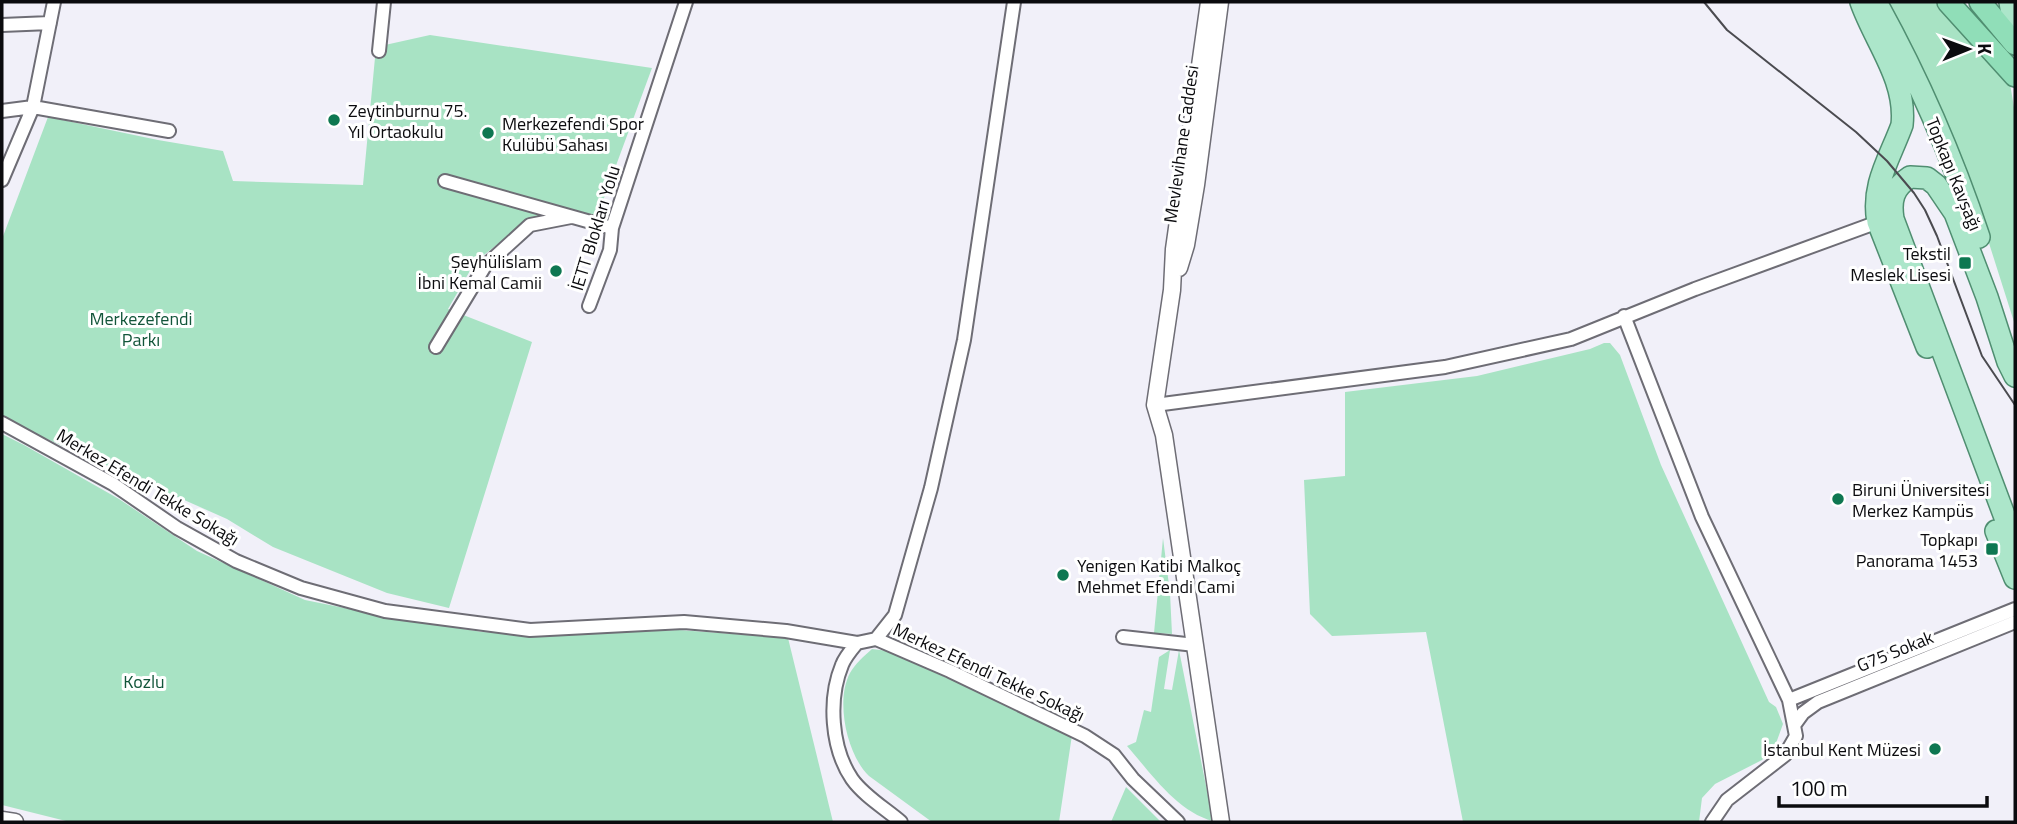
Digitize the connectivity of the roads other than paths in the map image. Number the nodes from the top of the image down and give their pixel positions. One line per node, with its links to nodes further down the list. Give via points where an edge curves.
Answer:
1 (54, 2): 12 (street)
2 (384, 2): 16 (street)
3 (686, 2): 25 (street, İETT Blokları Yolu)
4 (1014, 2): 39 (street, via 964,341 931,488 895,615)
5 (1209, 2): 26 (street, Mevlevihane Caddesi)
6 (1220, 2): 26 (street, Mevlevihane Caddesi, via 1186,246)
7 (1861, 2): 24 (main road, via 1894,75 1903,113 1877,191)
8 (1876, 2): 30 (main road, Topkapı Kavşağı, via 1965,197)
9 (1948, 2): 17 (highway)
10 (1979, 2): 15 (highway)
11 (2010, 2): 14 (main road)
12 (50, 23): 13 (street); 18 (street)
13 (2, 25)
14 (2015, 33)
15 (2015, 44)
16 (379, 51)
17 (2015, 76)
18 (33, 107): 19 (street); 20 (street); 21 (street)
19 (2, 111)
20 (169, 131)
21 (2, 180)
22 (445, 181): 23 (street)
23 (571, 217): 25 (street); 29 (street, via 530,225 485,266)
24 (1878, 222): 28 (street); 35 (main road)
25 (612, 228): 27 (street, İETT Blokları Yolu, via 610,250)
26 (1172, 290): 32 (street, Mevlevihane Caddesi)
27 (589, 306)
28 (1624, 317): 32 (street, via 1572,339 1445,367); 42 (street, via 1702,517)
29 (436, 347)
30 (2015, 353)
31 (2015, 376): 34 (main road, via 1955,213 1936,185 1927,178 1910,177 1890,203 1893,219)
32 (1155, 405): 41 (street, via 1164,435)
33 (2, 423): 40 (street, Merkez Efendi Tekke Sokağı, via 113,484 236,561 301,589 385,611 530,630 684,622)
34 (2015, 544)
35 (2015, 578)
36 (2015, 609): 42 (street, G75 Sokak)
37 (2015, 622): 43 (street, G75 Sokak, via 1818,702)
38 (1123, 637): 41 (street)
39 (876, 639): 40 (street, Merkez Efendi Tekke Sokağı); 47 (street, Merkez Efendi Tekke Sokağı, via 1096,743 1114,755)
40 (857, 643): 46 (street, via 842,662 836,685 836,738 854,782)
41 (1195, 645): 48 (street)
42 (1789, 700): 43 (street)
43 (1795, 724): 49 (street, via 1796,736 1785,755 1727,800)
44 (2, 820): 45 (street)
45 (15, 822)
46 (901, 822)
47 (1178, 822)
48 (1221, 822)
49 (1712, 822)

